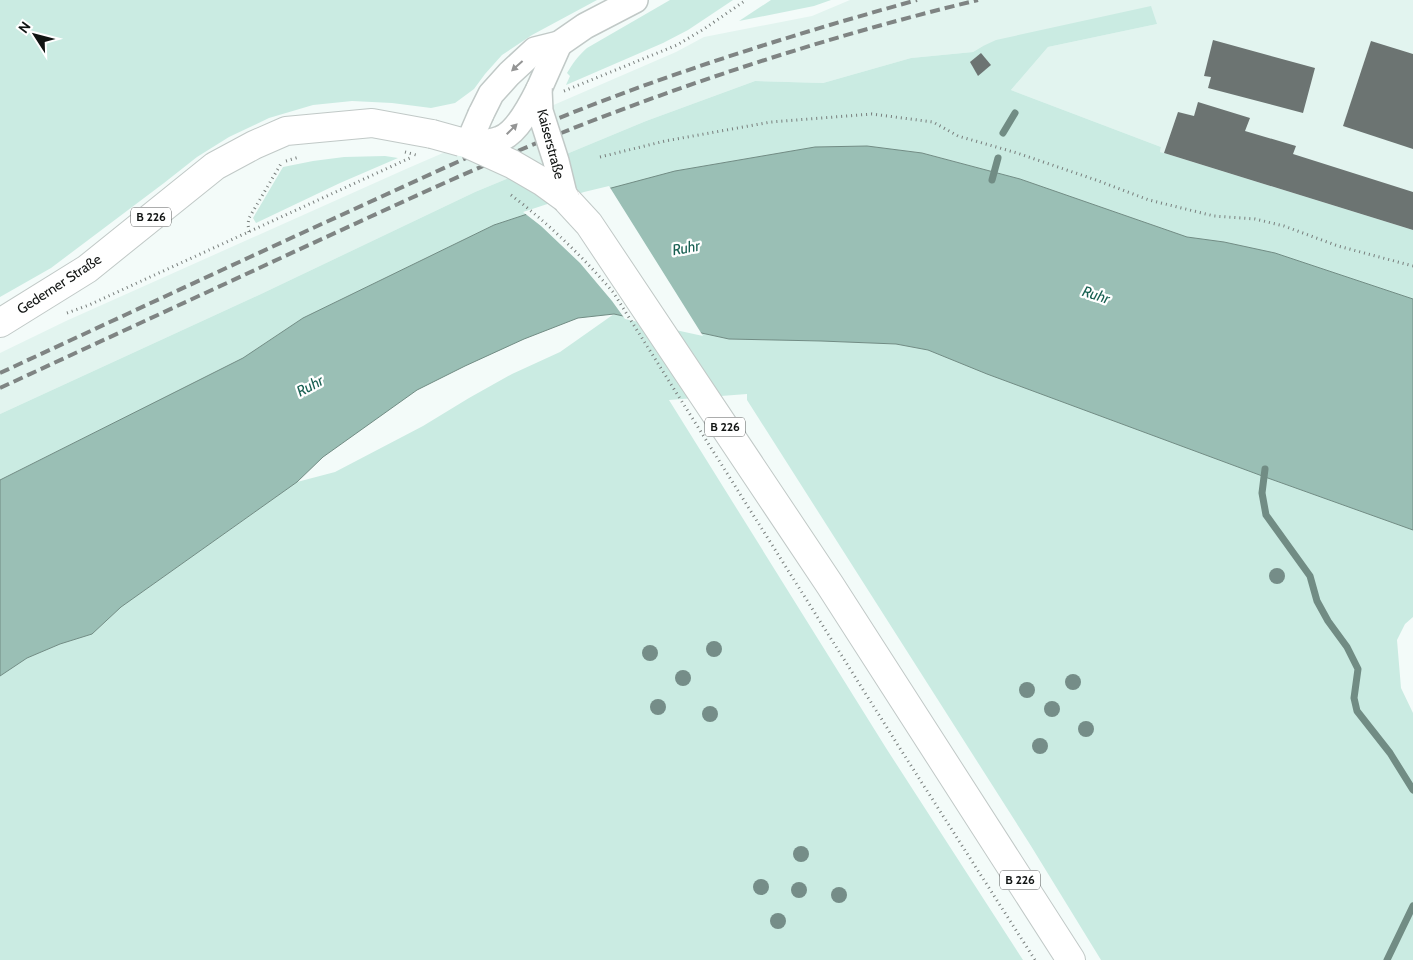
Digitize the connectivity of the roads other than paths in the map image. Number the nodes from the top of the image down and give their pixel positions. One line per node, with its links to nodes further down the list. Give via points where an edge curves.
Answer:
1 (635, 0): 2 (street, via 585,26)
2 (559, 44): 3 (street, Kaiserstraße); 4 (street, one-way to 4, bridge, via 535,50 509,74 491,94)
3 (539, 89): 4 (street, Kaiserstraße, one-way to 3, bridge, via 501,139 514,130); 5 (street, Kaiserstraße, bridge, via 540,111)
4 (468, 144): 5 (main road, B 226, bridge, via 512,164); 6 (main road, Gederner Straße / B 226, bridge, via 426,145 372,123 278,134 215,166 88,269)
5 (565, 198): 7 (main road, B 226, via 589,224 825,576)
6 (0, 323)
7 (1071, 960)

